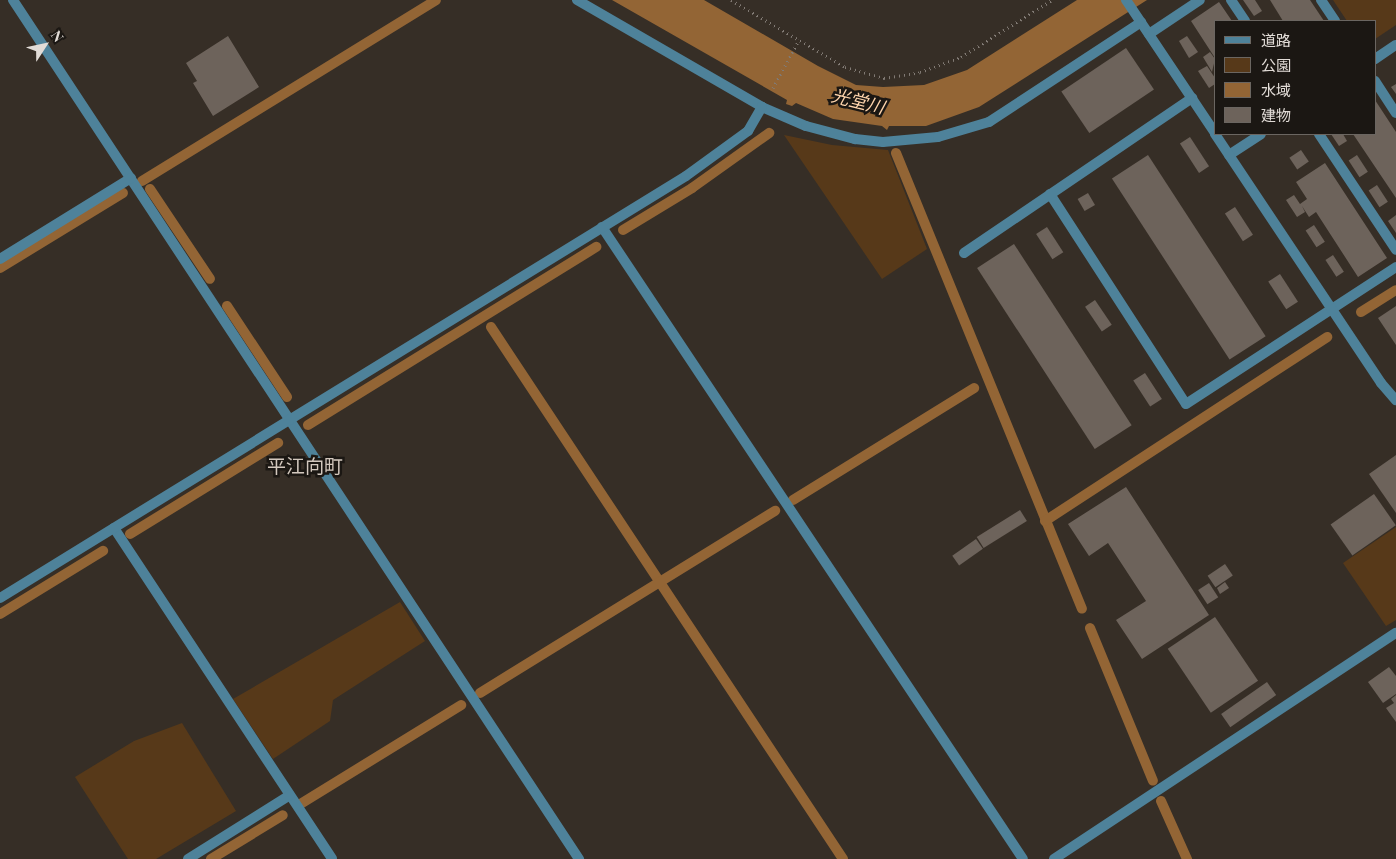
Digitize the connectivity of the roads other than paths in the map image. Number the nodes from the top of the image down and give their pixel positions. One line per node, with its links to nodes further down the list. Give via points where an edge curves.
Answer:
1 (13, 0): 22 (street)
2 (577, 0): 15 (street)
3 (1126, 0): 9 (street)
4 (1200, 0): 10 (street)
5 (1231, 0): 7 (street)
6 (1321, 0): 8 (street)
7 (1244, 20)
8 (1334, 20)
9 (1141, 22): 10 (street); 15 (street, via 989,122 938,137 883,142 854,139 806,126)
10 (1149, 34): 14 (street)
11 (1396, 45): 12 (street)
12 (1376, 58)
13 (1376, 83): 16 (street)
14 (1192, 98): 17 (street); 23 (street)
15 (762, 107): 24 (street, via 748,131 686,176)
16 (1396, 114)
17 (1214, 131)
18 (1216, 135): 21 (street)
19 (1259, 135): 21 (street)
20 (1320, 135): 25 (street)
21 (1229, 155): 29 (street)
22 (131, 178): 27 (street); 31 (street)
23 (1050, 194): 26 (street); 29 (street, via 1186,404)
24 (602, 227): 31 (street); 39 (street)
25 (1396, 250)
26 (964, 253)
27 (0, 259)
28 (1396, 267): 29 (street)
29 (1331, 309): 30 (street)
30 (1396, 400)
31 (291, 419): 32 (street); 38 (street)
32 (114, 528): 33 (street); 35 (street)
33 (0, 598)
34 (1396, 633): 40 (street)
35 (290, 795): 36 (street); 37 (street)
36 (188, 859)
37 (332, 859)
38 (579, 859)
39 (1023, 859)
40 (1054, 859)

